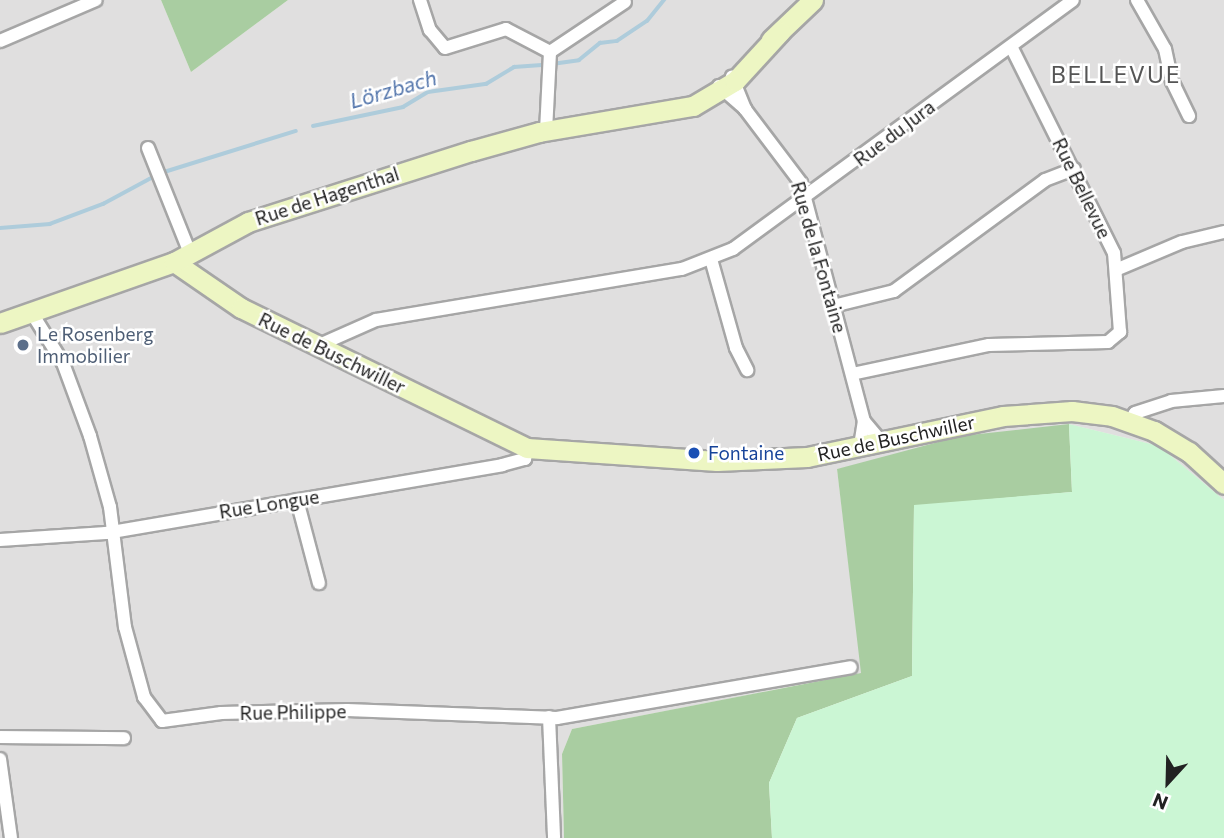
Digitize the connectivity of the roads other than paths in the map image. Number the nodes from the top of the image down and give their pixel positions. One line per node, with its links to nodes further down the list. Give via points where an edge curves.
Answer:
1 (96, 0): 7 (street)
2 (420, 0): 9 (street, via 430,30 445,48 506,29)
3 (813, 0): 10 (street, Rue de Hagenthal)
4 (1073, 0): 8 (street, Rue du Jura)
5 (1137, 0): 11 (street, via 1165,49 1172,81)
6 (625, 2): 9 (street)
7 (0, 41)
8 (1011, 46): 14 (street, Rue Bellevue); 15 (street, Rue du Jura)
9 (550, 52): 12 (street)
10 (726, 82): 12 (street, Rue de Hagenthal, via 668,110); 15 (street, Rue de la Fontaine, via 795,173)
11 (1189, 116)
12 (546, 131): 17 (street, Rue de Hagenthal, via 271,213)
13 (148, 148): 17 (street)
14 (1074, 169): 19 (street, Rue Bellevue); 20 (street, via 1045,180 894,292)
15 (805, 200): 18 (street, Rue du Jura); 20 (street, Rue de la Fontaine)
16 (1224, 232): 19 (street, via 1182,242)
17 (182, 258): 21 (street, Rue de Hagenthal); 23 (street, Rue de Buschwiller, via 241,308)
18 (711, 259): 23 (street, Rue du Jura, via 682,269 376,320); 24 (street, via 736,348)
19 (1118, 269): 25 (street, Rue Bellevue, via 1122,324 1116,338 1108,342 989,345)
20 (833, 306): 25 (street, Rue de la Fontaine)
21 (33, 315): 22 (street, Rue de Hagenthal); 35 (street, Rue Philippe, via 76,394 110,507)
22 (0, 323)
23 (317, 346): 32 (street, Rue de Buschwiller)
24 (747, 370)
25 (852, 374): 28 (street, Rue de la Fontaine)
26 (1224, 396): 27 (street)
27 (1171, 401): 29 (street); 29 (street, via 1135,413)
28 (864, 421): 30 (street, Rue de la Fontaine); 31 (street, Rue de la Fontaine)
29 (1139, 424): 30 (street, Rue de Buschwiller, via 1050,411); 33 (street, Rue de Buschwiller, via 1189,452)
30 (881, 441): 31 (street, Rue de Buschwiller)
31 (860, 446): 32 (street, Rue de Buschwiller, via 807,457 717,461)
32 (527, 448): 34 (street, Rue Longue, via 525,459 502,465)
33 (1224, 484)
34 (297, 500): 35 (street, Rue Longue); 37 (street)
35 (111, 531): 36 (street, Rue Longue); 39 (street, Rue Philippe, via 128,639 144,697 162,720 221,713 347,710)
36 (0, 540)
37 (318, 583)
38 (852, 667): 39 (street, Rue Philippe)
39 (549, 718): 44 (street)
40 (0, 737): 41 (street)
41 (124, 738)
42 (0, 759): 43 (street)
43 (11, 838)
44 (554, 838)

